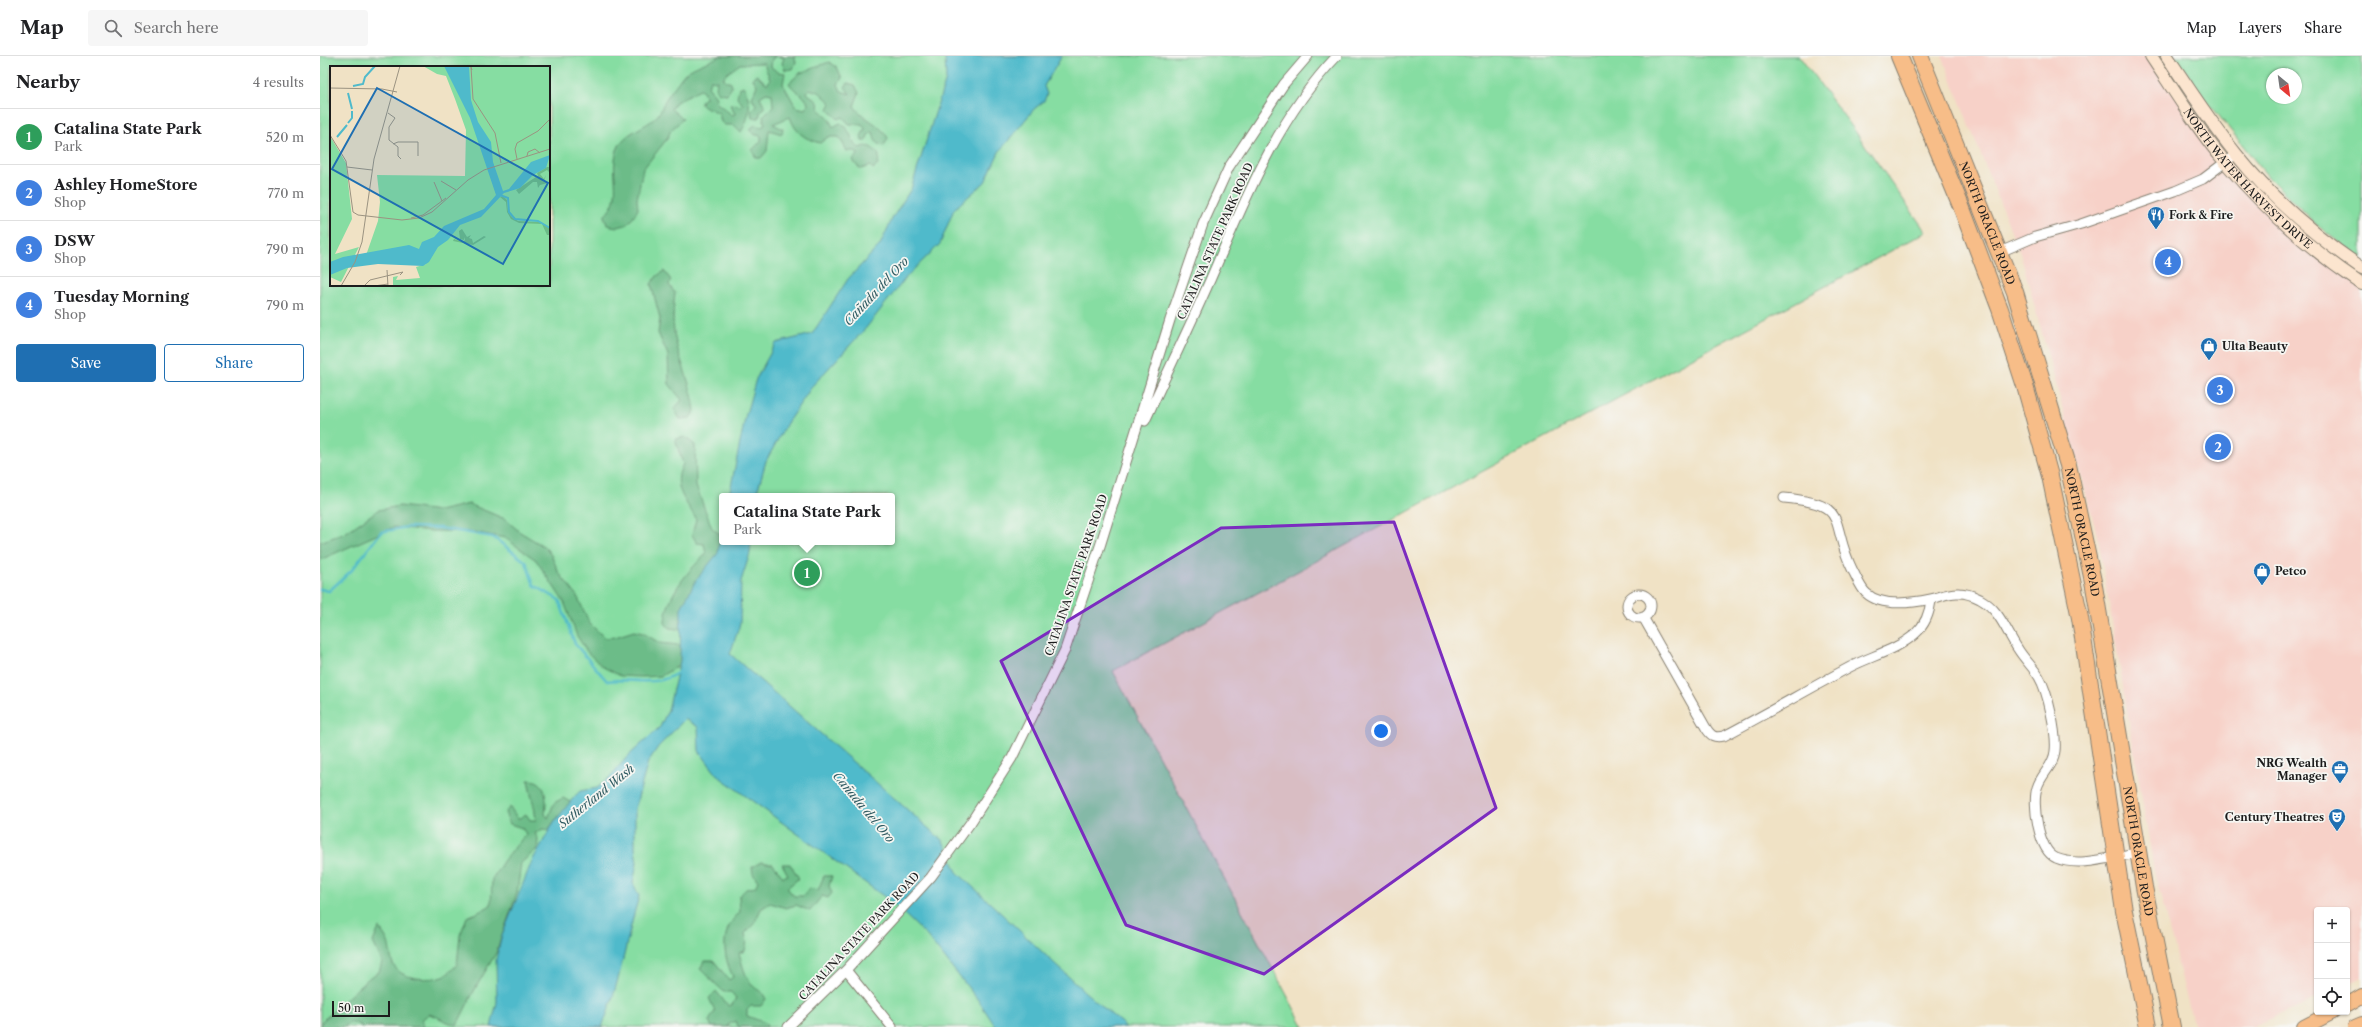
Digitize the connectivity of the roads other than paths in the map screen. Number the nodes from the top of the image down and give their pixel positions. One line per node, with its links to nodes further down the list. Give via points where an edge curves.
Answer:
1 (1308, 56): 12 (street, CATALINA STATE PARK ROAD, via 1284,84 1225,174 1188,265)
2 (1337, 56): 12 (street, CATALINA STATE PARK ROAD, via 1301,99 1255,177 1191,324)
3 (1899, 56): 17 (highway, NORTH ORACLE ROAD, via 2000,309 2037,429 2080,618)
4 (1920, 56): 9 (highway, NORTH ORACLE ROAD)
5 (2151, 56): 8 (street, NORTH WATER HARVEST DRIVE)
6 (2167, 56): 7 (street, NORTH WATER HARVEST DRIVE)
7 (2236, 154): 8 (street); 10 (street, NORTH WATER HARVEST DRIVE, via 2305,224)
8 (2225, 162): 9 (street, via 2203,179 2175,191 2081,224 2035,237); 11 (street, NORTH WATER HARVEST DRIVE, via 2302,240)
9 (2000, 252): 16 (highway, NORTH ORACLE ROAD, via 2053,414 2081,521)
10 (2362, 268)
11 (2362, 284)
12 (1132, 447): 18 (street, CATALINA STATE PARK ROAD, via 1065,650 1012,758 972,822 936,871)
13 (1784, 498): 14 (street, via 1816,503 1831,511 1837,522 1846,556 1861,587 1872,597 1895,602)
14 (1930, 599): 15 (street, via 1930,609 1923,623 1916,633 1900,645 1851,666 1724,736 1717,737 1710,735); 17 (street, via 1960,592 1986,603 2001,618 2017,648 2040,679 2056,744 2053,760 2039,782 2035,794 2038,826 2044,847 2055,857 2073,861)
15 (1643, 617)
16 (2138, 853): 17 (street); 26 (highway, NORTH ORACLE ROAD)
17 (2116, 856): 25 (highway, NORTH ORACLE ROAD, via 2129,939)
18 (846, 970): 23 (street, CATALINA STATE PARK ROAD); 24 (street)
19 (2362, 996): 20 (main road)
20 (2350, 1003)
21 (2327, 1015): 27 (main road)
22 (2362, 1024): 28 (main road)
23 (788, 1027)
24 (892, 1027)
25 (2148, 1027)
26 (2172, 1027)
27 (2304, 1027)
28 (2356, 1027)

